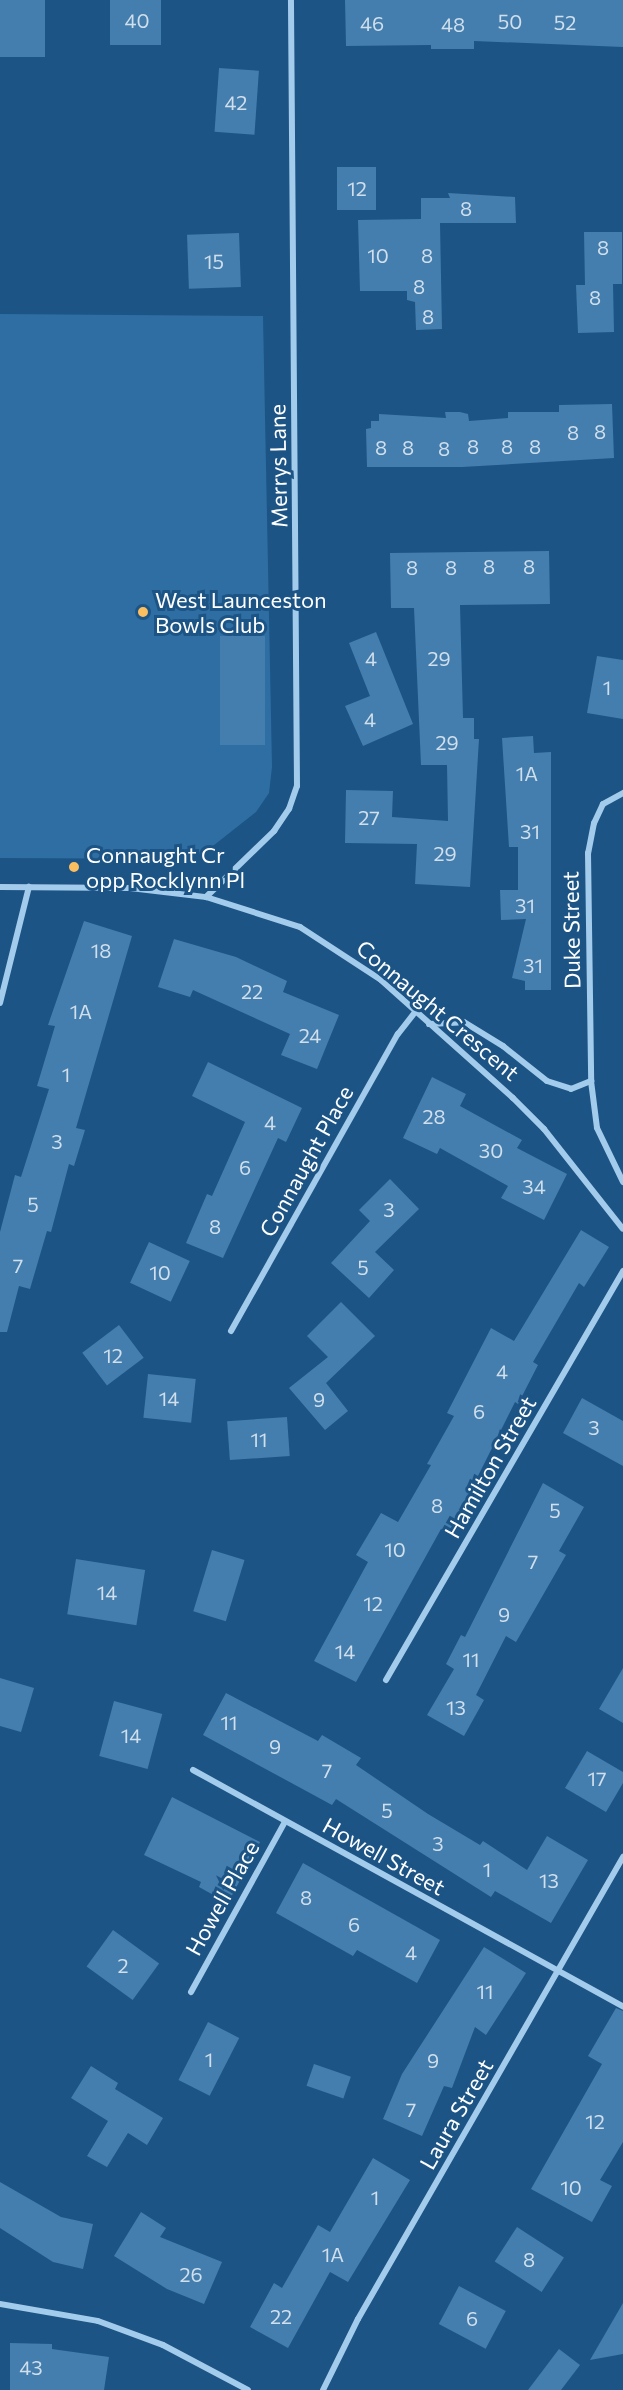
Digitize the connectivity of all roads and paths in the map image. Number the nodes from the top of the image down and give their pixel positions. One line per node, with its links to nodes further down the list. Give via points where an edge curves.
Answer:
1 (291, 0): 5 (street, Merrys Lane, via 297,786 289,809 274,831)
2 (623, 793): 9 (street, Duke Street, via 603,804 588,853)
3 (0, 887): 4 (street, Connaught Crescent)
4 (29, 887): 5 (street, Connaught Crescent, via 130,888); 6 (street)
5 (206, 897): 7 (street, Connaught Crescent, via 300,927 347,955)
6 (0, 1003)
7 (416, 1012): 8 (street, Connaught Crescent); 13 (street, Connaught Place, via 398,1034)
8 (429, 1024): 9 (street, via 464,1022 547,1081 572,1089); 11 (street, Connaught Crescent, via 544,1129)
9 (591, 1081): 10 (street, Duke Street, via 597,1128)
10 (623, 1182)
11 (623, 1229)
12 (623, 1271): 14 (street, Hamilton Street)
13 (231, 1331)
14 (386, 1680)
15 (193, 1770): 16 (street, Howell Street)
16 (285, 1822): 18 (street, Howell Street); 19 (street, Howell Place)
17 (623, 1857): 18 (street, Laura Street)
18 (557, 1973): 20 (street, Howell Street); 23 (street, Laura Street, via 358,2319)
19 (191, 1992)
20 (623, 2006)
21 (0, 2304): 22 (street, via 98,2321 163,2345)
22 (248, 2390)
23 (322, 2390)

